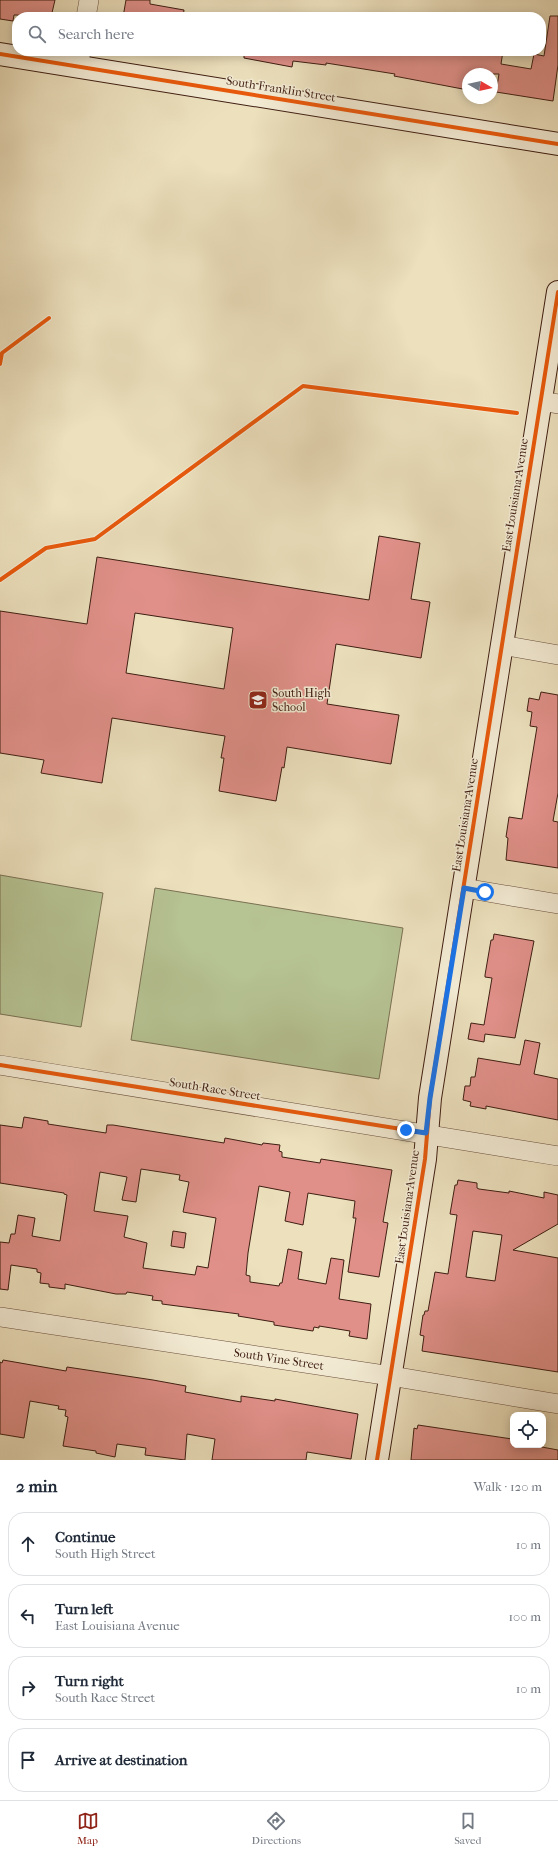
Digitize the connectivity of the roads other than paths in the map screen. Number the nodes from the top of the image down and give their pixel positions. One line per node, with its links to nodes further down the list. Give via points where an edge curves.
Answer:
1 (89, 0): 2 (street)
2 (87, 12)
3 (0, 54): 4 (street, South Franklin Street)
4 (12, 55)
5 (32, 56): 6 (street, South Franklin Street)
6 (79, 59): 7 (street, South Franklin Street)
7 (558, 144)
8 (558, 292): 9 (street, East Louisiana Avenue)
9 (549, 403): 10 (street, East Louisiana Avenue)
10 (502, 645): 11 (street); 12 (street, East Louisiana Avenue)
11 (558, 655)
12 (464, 888): 13 (street); 15 (street, East Louisiana Avenue)
13 (558, 904)
14 (0, 1065): 15 (street, South Race Street)
15 (426, 1133): 16 (street, South Race Street); 18 (street, East Louisiana Avenue, via 425,1159)
16 (558, 1156)
17 (0, 1317): 18 (street, South Vine Street)
18 (391, 1376): 19 (street, South Vine Street); 20 (street, East Louisiana Avenue)
19 (558, 1404)
20 (377, 1460)

